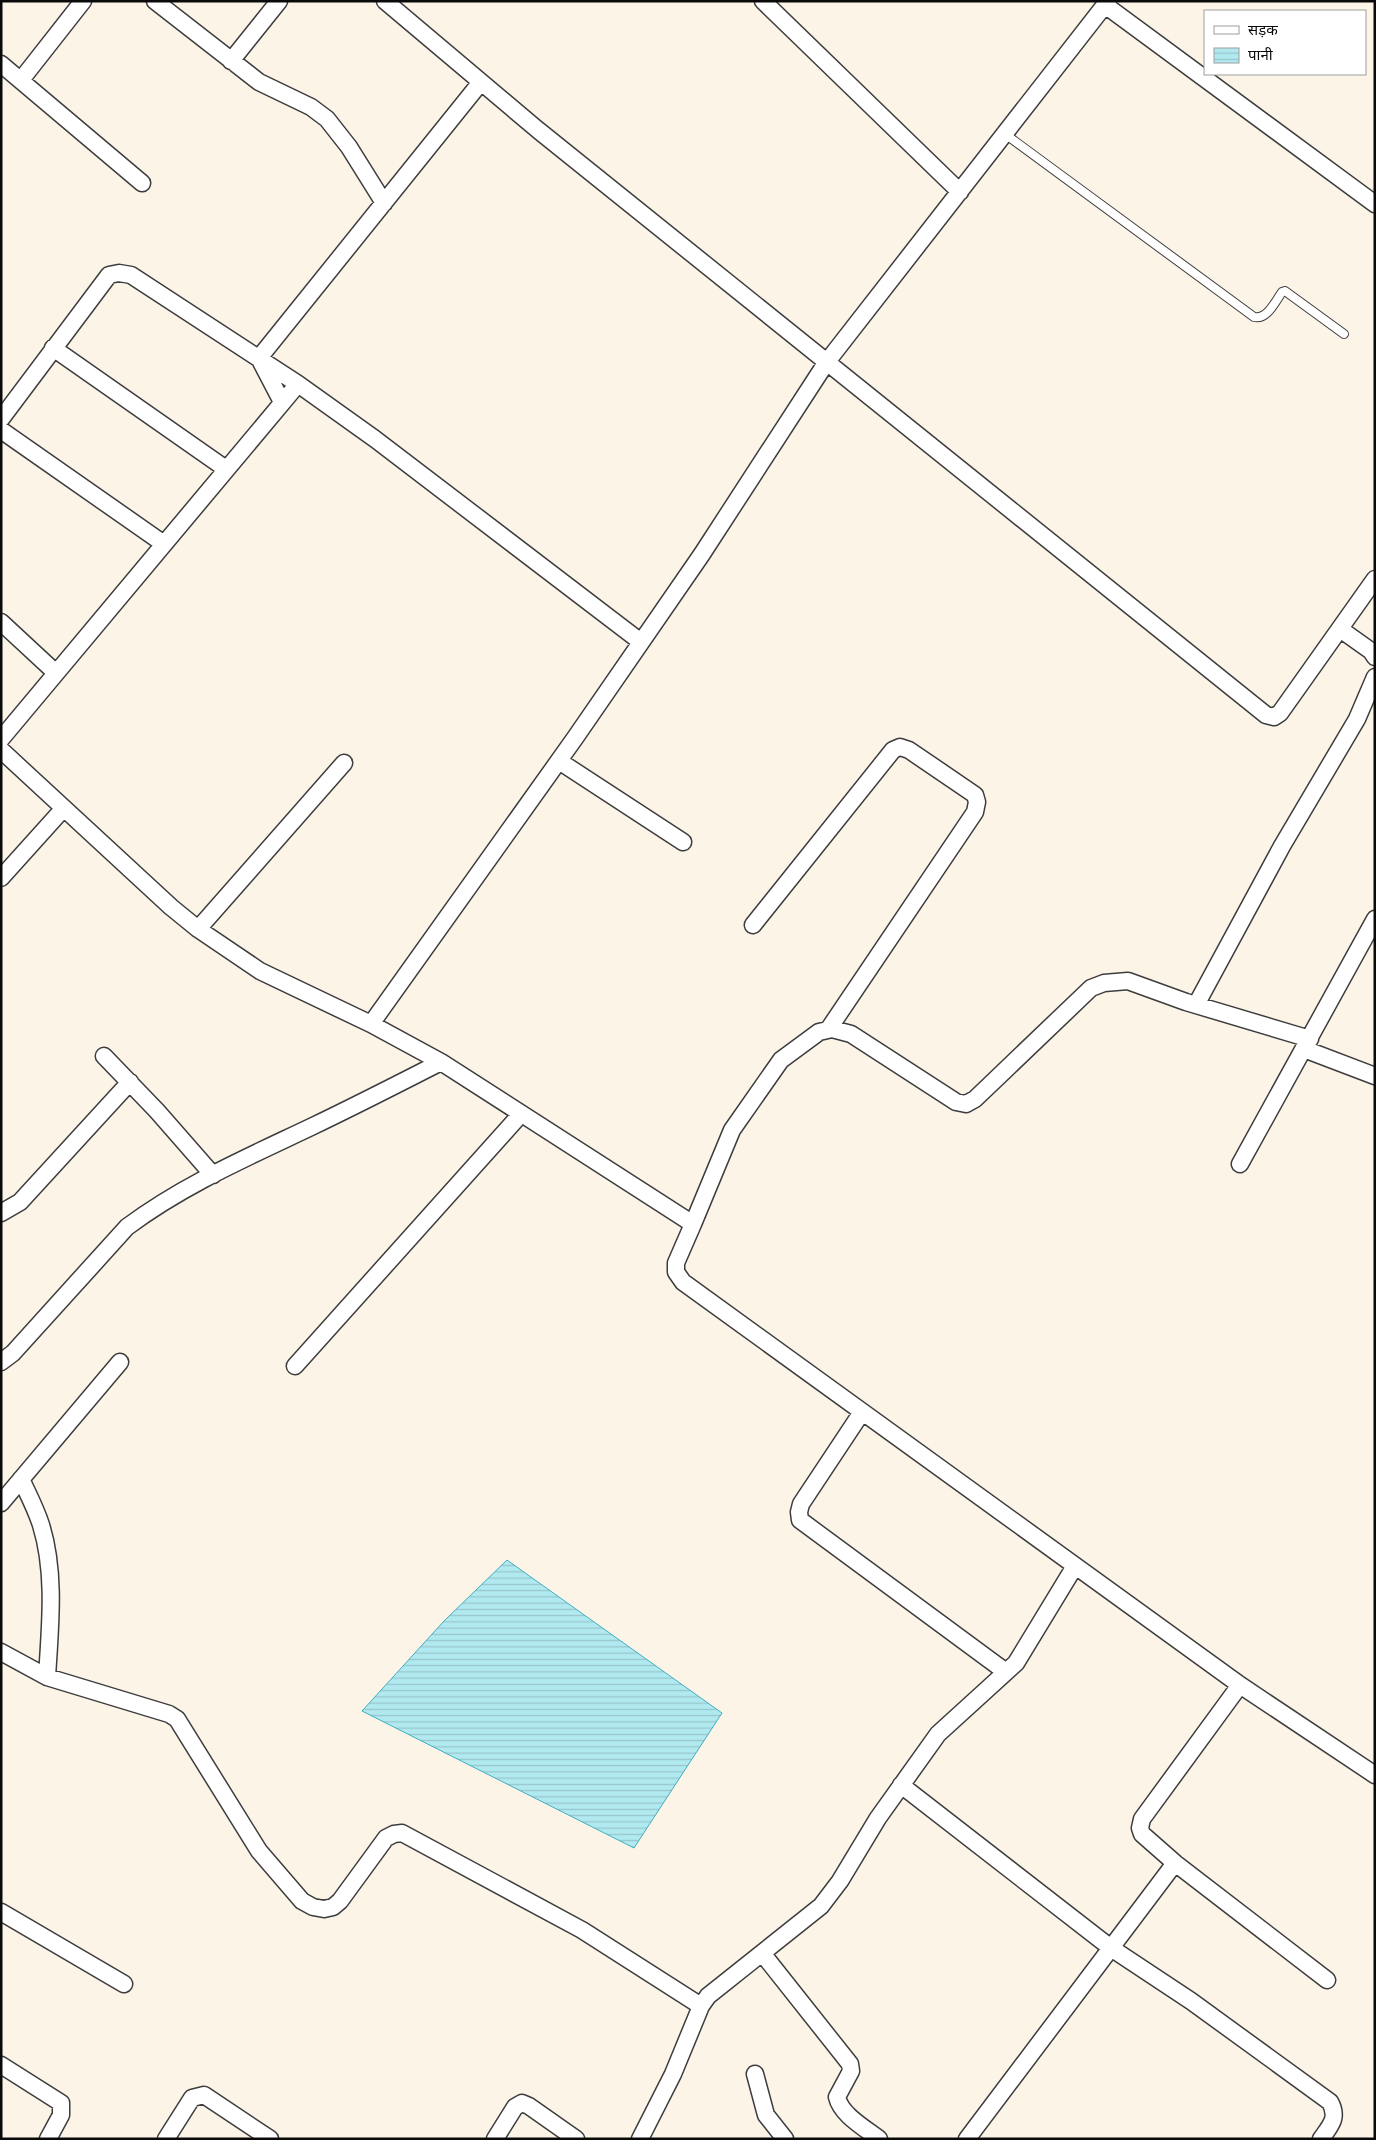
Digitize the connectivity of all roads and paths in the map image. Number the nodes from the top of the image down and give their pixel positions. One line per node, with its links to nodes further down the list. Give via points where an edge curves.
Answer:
1 (83, 1): 9 (street)
2 (155, 1): 7 (street)
3 (280, 1): 7 (street)
4 (385, 1): 10 (street)
5 (1107, 3): 11 (street); 15 (street)
6 (772, 4): 13 (street)
7 (231, 61): 14 (street, via 259,82 311,107 327,119)
8 (1, 64): 9 (street)
9 (21, 80): 12 (street)
10 (481, 82): 14 (street); 19 (street)
11 (1004, 134): 13 (street); 16 (lane, via 1254,316 1264,316 1286,291)
12 (142, 183)
13 (960, 192): 19 (street)
14 (384, 203): 18 (street)
15 (1375, 204)
16 (1344, 334)
17 (53, 348): 18 (street, via 109,275 119,273 131,275 159,291); 22 (street); 24 (street)
18 (259, 358): 20 (street); 21 (street)
19 (826, 363): 28 (street, via 1266,715 1274,717 1280,713); 29 (street)
20 (298, 384): 21 (street); 29 (street, via 390,450)
21 (282, 402): 24 (street)
22 (1, 418)
23 (1, 430): 25 (street)
24 (226, 469): 25 (street)
25 (164, 544): 31 (street)
26 (1375, 579): 28 (street)
27 (1, 622): 31 (street)
28 (1340, 629): 30 (street)
29 (641, 642): 35 (street)
30 (1375, 656)
31 (56, 673): 33 (street)
32 (1375, 677): 43 (street, via 1357,719 1282,846)
33 (1, 739)
34 (1, 750): 37 (street)
35 (559, 761): 38 (street); 44 (street)
36 (344, 763): 42 (street)
37 (64, 808): 39 (street); 42 (street)
38 (683, 842)
39 (1, 878)
40 (1375, 919): 46 (street)
41 (753, 925): 45 (street, via 893,750 900,747 909,750 975,795 975,812)
42 (198, 929): 44 (street, via 260,971)
43 (1196, 1005): 45 (street, via 1128,981 1091,988 975,1100 966,1104 956,1102 851,1034); 46 (street)
44 (371, 1024): 48 (street)
45 (828, 1030): 55 (street, via 819,1032 780,1060 732,1130)
46 (1307, 1044): 49 (street); 52 (street)
47 (104, 1056): 50 (street)
48 (441, 1062): 51 (street); 53 (street)
49 (1375, 1076)
50 (130, 1082): 53 (street); 54 (street, via 20,1202)
51 (521, 1114): 55 (street); 58 (street)
52 (1240, 1164)
53 (214, 1175): 56 (street, via 182,1190 127,1227 13,1353)
54 (1, 1213)
55 (693, 1224): 59 (street, via 676,1263 676,1272 683,1282)
56 (1, 1362)
57 (120, 1362): 60 (street)
58 (294, 1366)
59 (862, 1412): 62 (street); 64 (street, via 800,1504 800,1520)
60 (21, 1479): 61 (street); 65 (street, via 41,1524 46,1548 50,1586)
61 (1, 1503)
62 (1075, 1566): 64 (street, via 1016,1663); 66 (street)
63 (1, 1652): 65 (street)
64 (1006, 1672): 68 (street, via 938,1734)
65 (47, 1677): 75 (street, via 177,1719 259,1851 302,1901 312,1907 333,1907 386,1838 402,1833 582,1930)
66 (1240, 1685): 67 (street); 69 (street, via 1142,1819 1142,1834)
67 (1375, 1775)
68 (901, 1785): 71 (street); 72 (street, via 821,1906)
69 (1175, 1864): 71 (street); 73 (street)
70 (1, 1912): 74 (street)
71 (1111, 1948): 78 (street, via 1191,2001 1330,2102 1335,2110 1334,2121); 87 (street)
72 (762, 1953): 75 (street, via 716,1989); 86 (street, via 850,2064 851,2071 837,2097 838,2103)
73 (1327, 1980)
74 (124, 1984)
75 (700, 2006): 84 (street)
76 (1, 2065): 79 (street, via 61,2104 61,2115)
77 (755, 2074): 85 (street, via 766,2115)
78 (1322, 2138)
79 (48, 2139)
80 (166, 2139): 81 (street, via 192,2098 204,2095)
81 (270, 2139)
82 (495, 2139): 83 (street, via 515,2107 522,2103)
83 (576, 2139)
84 (640, 2139)
85 (785, 2139)
86 (879, 2139)
87 (967, 2139)

